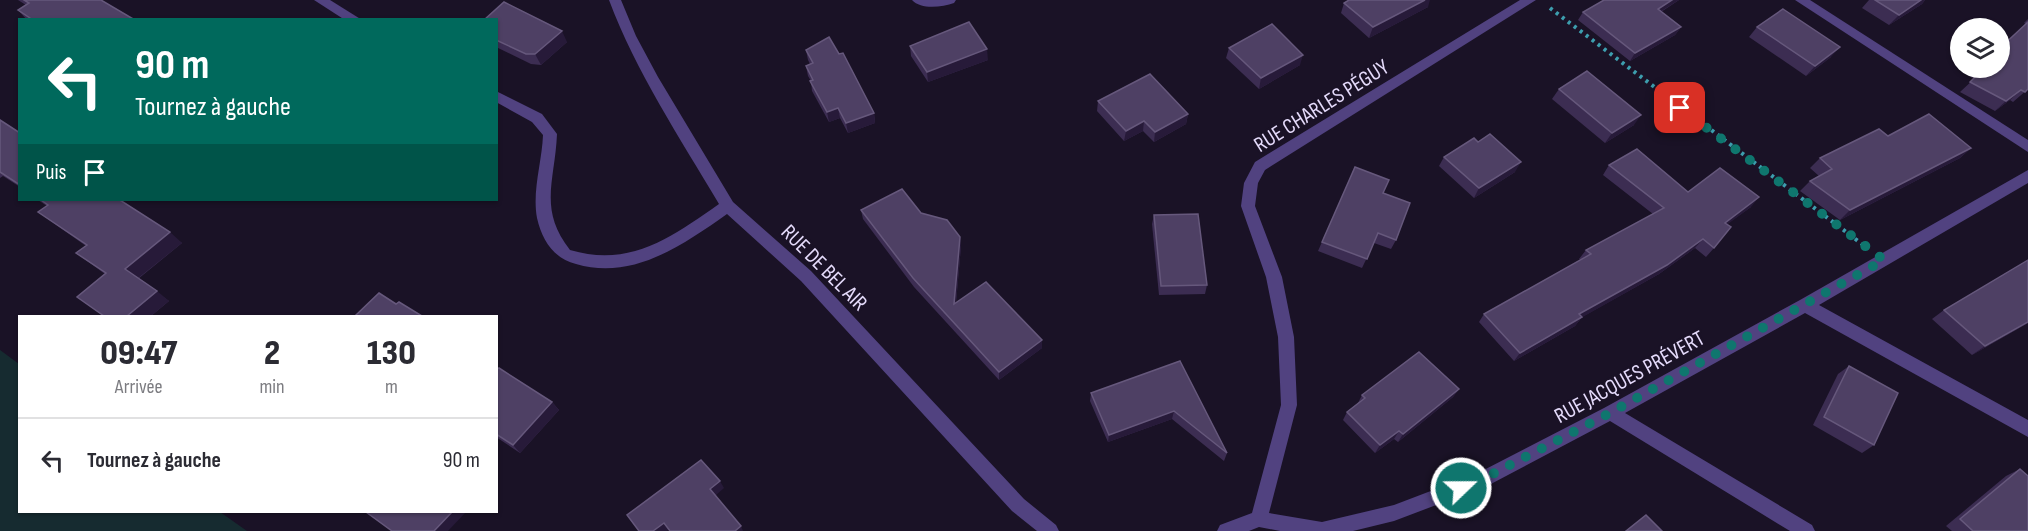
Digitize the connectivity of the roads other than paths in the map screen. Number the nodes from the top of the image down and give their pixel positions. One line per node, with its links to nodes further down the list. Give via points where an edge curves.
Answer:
1 (320, 0): 7 (street)
2 (615, 0): 11 (street, RUE DE BEL AIR, via 652,80)
3 (918, 0): 4 (street)
4 (950, 0)
5 (1530, 0): 15 (street, RUE CHARLES PÉGUY, via 1260,166 1251,183 1248,206 1276,287 1286,337 1289,405)
6 (1801, 0): 9 (street)
7 (352, 18)
8 (498, 97): 11 (street, via 537,118 550,134 543,208 547,229 565,255 601,263 645,256 686,235)
9 (2028, 147)
10 (2028, 176): 12 (street, RUE JACQUES PRÉVERT)
11 (728, 206): 16 (street, RUE DE BEL AIR, via 806,276 1018,505)
12 (1804, 305): 13 (street, RUE JACQUES PRÉVERT); 14 (street)
13 (1610, 413): 15 (street, RUE JACQUES PRÉVERT, via 1483,479 1394,513 1322,530); 18 (street)
14 (2028, 429)
15 (1259, 519): 17 (street, RUE JACQUES PRÉVERT)
16 (1050, 531)
17 (1226, 531)
18 (1806, 531)

